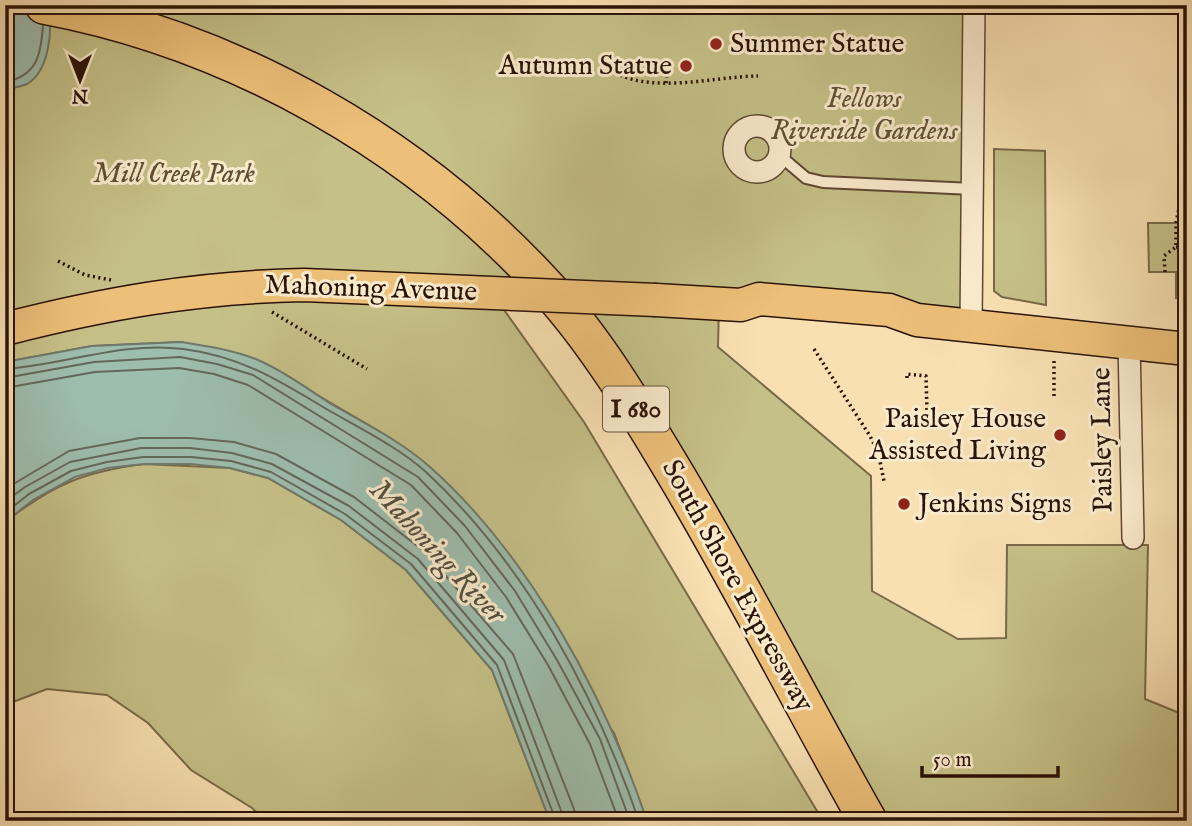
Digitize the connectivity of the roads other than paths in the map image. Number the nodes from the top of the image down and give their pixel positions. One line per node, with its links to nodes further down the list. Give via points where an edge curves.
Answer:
1 (44, 5): 10 (highway, South Shore Expressway / I 680, via 181,44 294,91 370,137 504,244 557,301 640,416)
2 (974, 5): 4 (street)
3 (779, 155): 4 (lane, via 813,180)
4 (973, 189): 5 (street)
5 (971, 326): 6 (main road, Mahoning Avenue, bridge, via 917,320 890,310 759,299 741,305 304,285 146,297); 7 (main road, Mahoning Avenue)
6 (5, 329)
7 (1129, 342): 8 (main road, Mahoning Avenue); 9 (street, Paisley Lane)
8 (1187, 349)
9 (1133, 538)
10 (868, 821)

